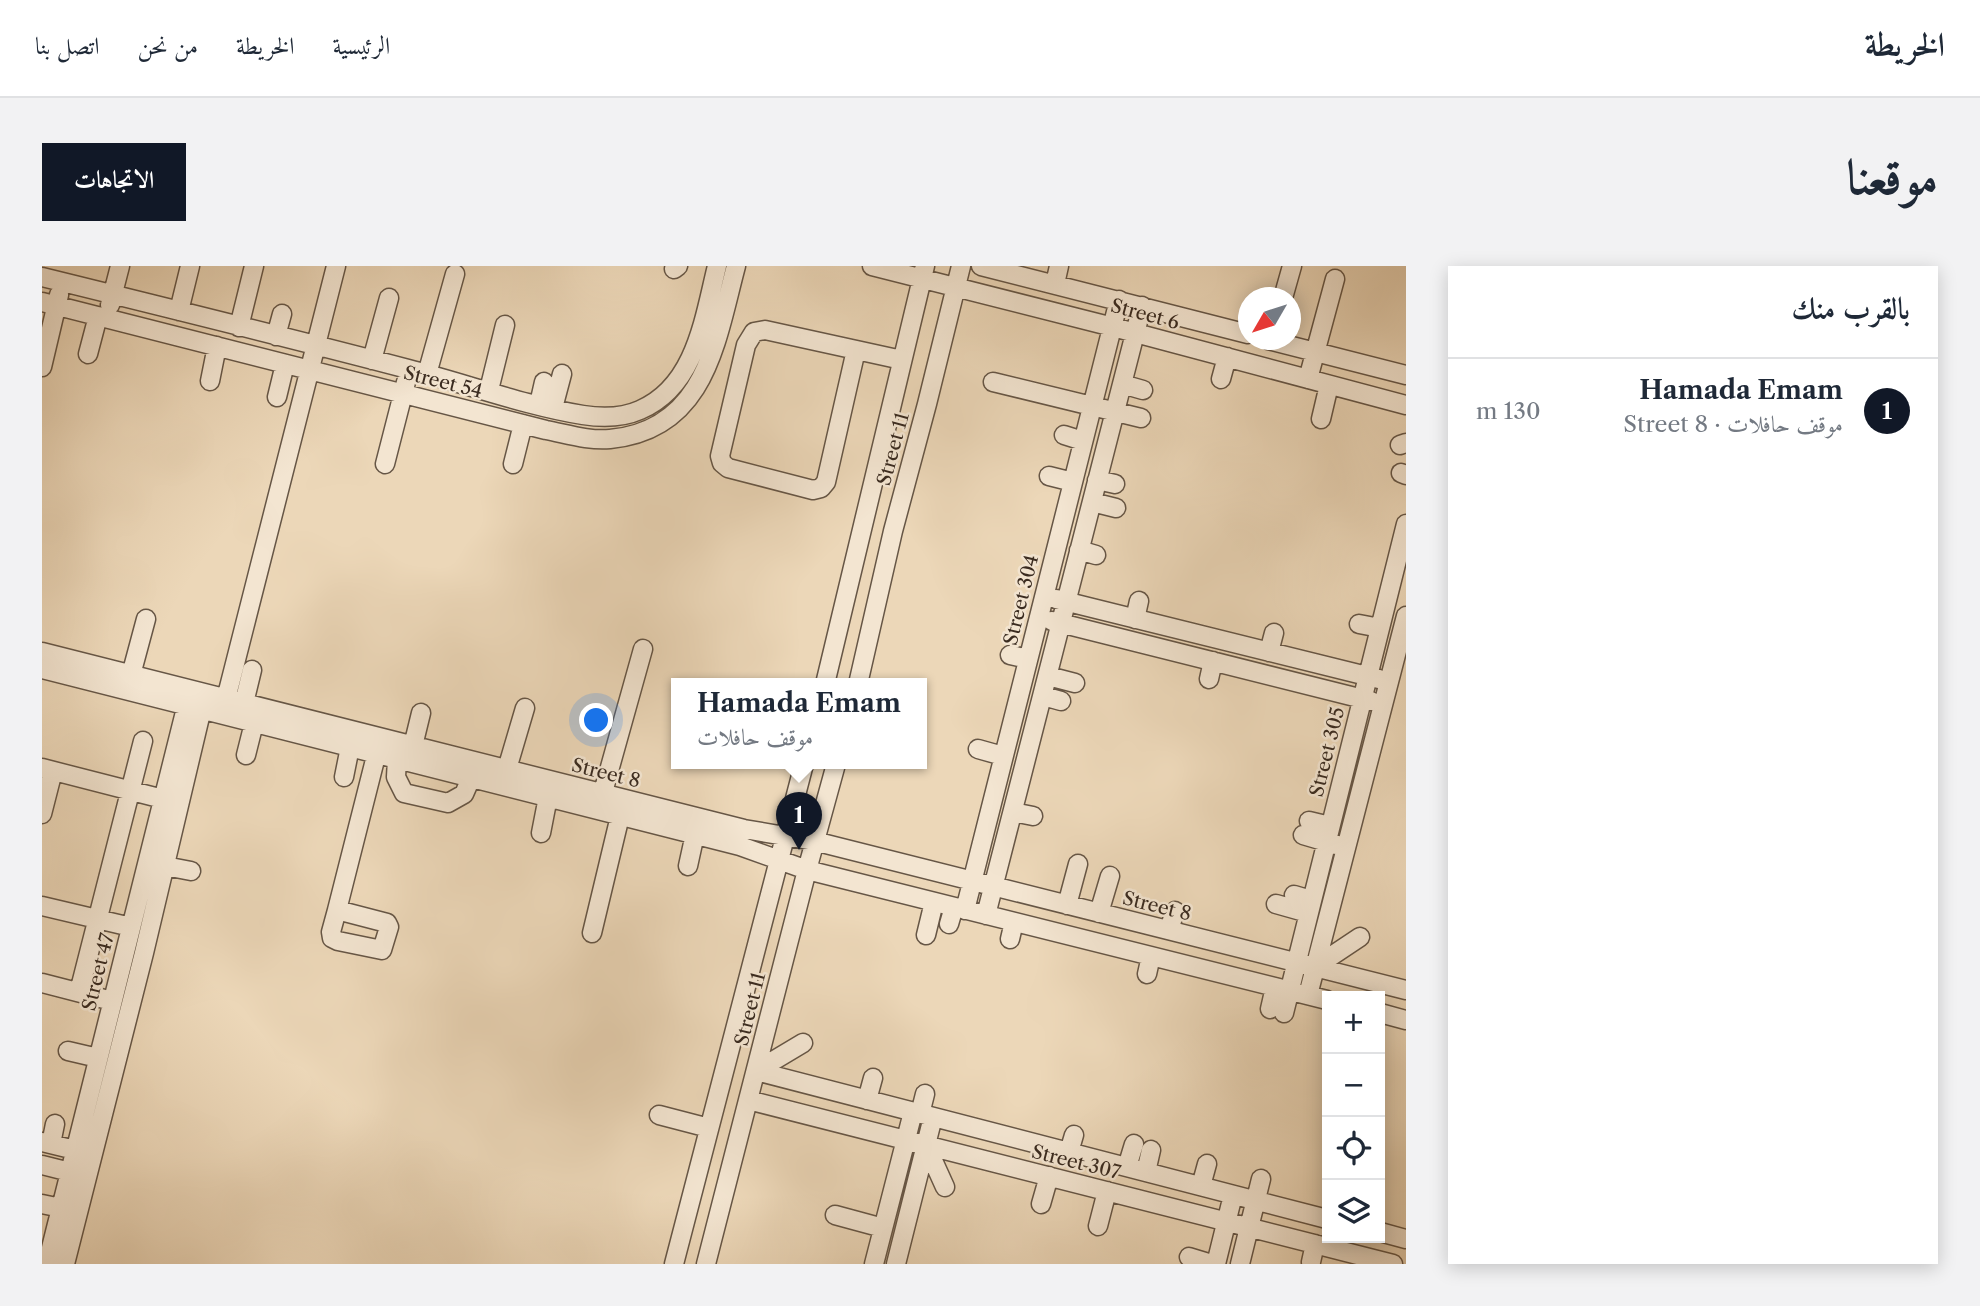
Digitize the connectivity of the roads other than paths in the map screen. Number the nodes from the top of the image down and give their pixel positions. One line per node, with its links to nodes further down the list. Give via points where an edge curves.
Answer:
1 (120, 266): 20 (street)
2 (190, 266): 25 (street)
3 (254, 266): 29 (street)
4 (335, 266): 35 (street)
5 (717, 266): 62 (street, Street 54, via 693,354 673,387 659,400 621,416 600,417)
6 (736, 266): 67 (street, Street 54, via 709,363 688,401 672,414 654,426 610,439)
7 (872, 266): 12 (street, Street 6)
8 (961, 266): 18 (street, Street 11)
9 (981, 266): 17 (street, Street 6)
10 (1059, 266): 17 (street)
11 (1292, 266): 19 (street)
12 (923, 272): 18 (street, Street 6); 41 (street, Street 11)
13 (455, 274): 47 (street)
14 (42, 277): 16 (street, Street 54)
15 (1335, 279): 38 (street)
16 (63, 282): 20 (street, Street 54); 23 (street)
17 (1055, 284): 22 (street, Street 6)
18 (956, 287): 30 (street, Street 6); 103 (street, Street 11)
19 (1286, 287)
20 (113, 295): 25 (street, Street 54); 27 (street)
21 (389, 298): 42 (street)
22 (1119, 300): 24 (street, Street 6); 30 (street, Street 304)
23 (49, 304): 27 (street, Street 54); 44 (street)
24 (1142, 306): 31 (street, Street 6); 32 (street)
25 (179, 311): 29 (street, Street 54)
26 (282, 314): 33 (street)
27 (102, 317): 34 (street, Street 54); 39 (street)
28 (505, 325): 57 (street)
29 (239, 327): 33 (street, Street 54)
30 (1113, 327): 32 (street, Street 6); 63 (street, Street 304)
31 (1238, 331)
32 (1135, 332): 40 (street, Street 6); 55 (street)
33 (276, 336): 35 (street, Street 54)
34 (217, 346): 43 (street, Street 54); 52 (street)
35 (315, 346): 42 (street, Street 54); 46 (street)
36 (1301, 348): 38 (street)
37 (856, 350): 37 (street, via 765,330 750,336 722,463 813,490 821,488); 41 (street)
38 (1315, 352): 49 (street, via 1367,358); 51 (street)
39 (88, 354)
40 (1227, 357): 50 (street); 51 (street, Street 6)
41 (902, 359): 102 (street, Street 11)
42 (372, 360): 45 (street, Street 54)
43 (285, 364): 46 (street, Street 54); 60 (street)
44 (42, 367)
45 (409, 369): 47 (street, Street 54); 59 (street)
46 (309, 370): 59 (street, Street 54); 108 (street)
47 (427, 374): 57 (street, Street 54)
48 (562, 374): 62 (street)
49 (1406, 375)
50 (1221, 379)
51 (1308, 379): 56 (street, Street 6)
52 (210, 381)
53 (544, 382): 62 (street)
54 (993, 383): 63 (street)
55 (1122, 384): 58 (street); 64 (street)
56 (1329, 385): 61 (street, Street 6); 66 (street)
57 (489, 390): 62 (street, Street 54)
58 (1143, 390)
59 (403, 394): 67 (street, Street 54); 70 (street)
60 (277, 397)
61 (1406, 405)
62 (546, 406)
63 (1092, 407): 64 (street); 69 (street, Street 304)
64 (1114, 412): 65 (street); 74 (street, via 1106,482)
65 (1141, 418)
66 (1321, 419)
67 (523, 424): 71 (street)
68 (1064, 435): 69 (street)
69 (1083, 441): 73 (street, Street 304)
70 (385, 464)
71 (513, 464)
72 (1049, 476): 73 (street)
73 (1073, 481): 77 (street, Street 304, via 1049,542)
74 (1092, 502): 75 (street); 79 (street, via 1095,523 1088,553)
75 (1116, 508)
76 (1402, 518): 87 (street, Street 305, via 1384,578)
77 (1044, 596): 79 (street); 81 (street, Street 304)
78 (1139, 601): 83 (street)
79 (1066, 602): 83 (street); 85 (street)
80 (1406, 616): 99 (street)
81 (1039, 618): 85 (street); 94 (street, Street 304)
82 (146, 619): 98 (street)
83 (1135, 619): 84 (street)
84 (1164, 621): 89 (street); 92 (street)
85 (1061, 623): 89 (street); 100 (street)
86 (1359, 624): 87 (street)
87 (1380, 628): 101 (street, Street 305)
88 (1274, 633): 92 (street)
89 (1150, 645): 95 (street)
90 (643, 649): 133 (street)
91 (42, 652): 98 (street, Street 8)
92 (1269, 652): 101 (street)
93 (1010, 655): 94 (street)
94 (1028, 659): 122 (street, Street 304)
95 (1213, 661): 104 (street); 107 (street, via 1273,684)
96 (42, 669): 109 (street, Street 8)
97 (252, 670): 111 (street)
98 (131, 675): 109 (street, Street 8)
99 (1396, 675): 101 (street); 112 (street)
100 (1048, 676): 105 (street); 106 (street)
101 (1367, 677): 107 (street, Street 305)
102 (826, 678)
103 (859, 678)
104 (1209, 679)
105 (1075, 683)
106 (1043, 696): 110 (street); 134 (street)
107 (1362, 698): 112 (street); 141 (street, Street 305, via 1331,790)
108 (226, 699): 109 (street, Street 8); 111 (street, Street 8)
109 (196, 700): 115 (street, Street 8); 132 (street, Street 47); 147 (street, Street 47)
110 (1061, 701)
111 (244, 703): 117 (street, Street 8)
112 (1383, 704): 144 (street, via 1365,808)
113 (525, 708): 125 (street)
114 (421, 713): 118 (street)
115 (254, 723): 119 (street, Street 8); 121 (street)
116 (143, 741): 130 (street)
117 (378, 746): 118 (street, Street 8); 119 (street, Street 8); 123 (street, Street 8); 159 (street)
118 (413, 746): 125 (street, Street 8)
119 (350, 747): 128 (street)
120 (978, 750): 122 (street)
121 (246, 755)
122 (1003, 756): 152 (street, Street 304, via 983,805)
123 (397, 759): 129 (street, Street 8); 129 (street, via 396,777 404,793 448,803 464,794)
124 (48, 769): 130 (street); 135 (street)
125 (507, 769): 133 (street, Street 8)
126 (803, 769): 142 (street, Street 11)
127 (835, 769): 143 (street, Street 11)
128 (344, 777)
129 (471, 778): 131 (street, Street 8)
130 (130, 791): 132 (street); 164 (street)
131 (548, 797): 133 (street, Street 8); 139 (street)
132 (163, 799): 165 (street, Street 47)
133 (601, 802): 136 (street, Street 8); 142 (street, Street 8)
134 (1013, 811): 137 (street); 153 (street)
135 (42, 814)
136 (621, 816): 140 (street, Street 8); 167 (street)
137 (1033, 816)
138 (1306, 828): 141 (street)
139 (541, 833)
140 (695, 834): 145 (street, Street 8); 148 (street)
141 (1328, 834): 144 (street); 155 (street, Street 305)
142 (785, 835): 143 (street, Street 8); 145 (street, Street 11)
143 (814, 841): 149 (street, Street 11); 152 (street, Street 8)
144 (1354, 841): 171 (street)
145 (778, 861): 149 (street, Street 8); 193 (street, Street 11)
146 (1078, 864): 157 (street)
147 (165, 866): 150 (street); 224 (street, Street 47)
148 (688, 866)
149 (807, 870): 154 (street, Street 8); 185 (street, Street 11)
150 (191, 871)
151 (1110, 876): 161 (street)
152 (972, 881): 153 (street, Street 8); 162 (street, Street 304)
153 (994, 887): 157 (street, Street 8); 163 (street)
154 (934, 902): 162 (street, Street 8); 168 (street)
155 (1304, 902): 156 (street); 170 (street, Street 305)
156 (1276, 904)
157 (1067, 905): 161 (street, Street 8)
158 (42, 906): 164 (street)
159 (337, 910)
160 (1175, 911): 166 (street)
161 (1099, 913): 166 (street, Street 8)
162 (956, 914): 163 (street, Street 8)
163 (986, 915): 173 (street, Street 8, via 1012,931 1149,965)
164 (98, 919): 165 (street); 175 (street)
165 (131, 927): 178 (street, Street 47)
166 (1169, 930): 170 (street, Street 8)
167 (592, 933)
168 (926, 935)
169 (1360, 937): 171 (street)
170 (1295, 962): 171 (street, Street 8); 173 (street, Street 305)
171 (1315, 967): 174 (street, Street 8); 176 (street)
172 (42, 983): 175 (street)
173 (1281, 989): 176 (street, Street 8); 179 (street, Street 305)
174 (1406, 990)
175 (79, 992): 178 (street)
176 (1308, 995): 177 (street, Street 8)
177 (1322, 999)
178 (113, 1001): 184 (street, Street 47)
179 (1277, 1011)
180 (1385, 1014): 181 (street)
181 (1406, 1020)
182 (803, 1043): 185 (street)
183 (68, 1051): 184 (street)
184 (98, 1058): 198 (street, Street 47)
185 (756, 1071): 188 (street, Street 11); 189 (street, Street 307)
186 (873, 1079): 189 (street)
187 (925, 1094): 190 (street)
188 (748, 1100): 194 (street, Street 307); 226 (street, Street 11)
189 (867, 1100): 190 (street, Street 307)
190 (922, 1114): 194 (street); 196 (street); 201 (street, Street 307, via 984,1121 1072,1144)
191 (659, 1115): 193 (street)
192 (55, 1124): 195 (street)
193 (709, 1128): 225 (street, Street 11)
194 (905, 1140): 196 (street, Street 307); 219 (street)
195 (46, 1143): 198 (street)
196 (926, 1145): 203 (street, Street 307); 206 (street); 228 (street, via 910,1242)
197 (1143, 1147): 201 (street)
198 (75, 1150): 202 (street, Street 47)
199 (1207, 1164): 205 (street)
200 (42, 1165): 202 (street)
201 (1136, 1169): 205 (street, Street 307); 209 (street)
202 (69, 1172): 213 (street, Street 47)
203 (1049, 1177): 207 (street, Street 307); 212 (street)
204 (1261, 1180): 210 (street)
205 (1201, 1186): 208 (street, Street 307)
206 (946, 1187)
207 (1107, 1191): 209 (street, Street 307); 217 (street)
208 (1233, 1195): 210 (street, Street 307); 216 (street)
209 (1127, 1196): 216 (street, Street 307)
210 (1256, 1200): 215 (street, Street 307, via 1297,1202); 218 (street)
211 (42, 1204): 213 (street)
212 (1041, 1204)
213 (61, 1209): 223 (street, Street 47)
214 (835, 1215): 219 (street)
215 (1322, 1216)
216 (1226, 1222): 218 (street, Street 307); 229 (street)
217 (1098, 1226)
218 (1249, 1227): 230 (street); 231 (street, Street 307, via 1313,1253)
219 (883, 1228): 227 (street)
220 (1385, 1233): 221 (street)
221 (1406, 1239)
222 (1189, 1257): 229 (street)
223 (47, 1264)
224 (65, 1264)
225 (674, 1264)
226 (706, 1264)
227 (874, 1264)
228 (896, 1264)
229 (1214, 1264)
230 (1240, 1264)
231 (1393, 1264)

